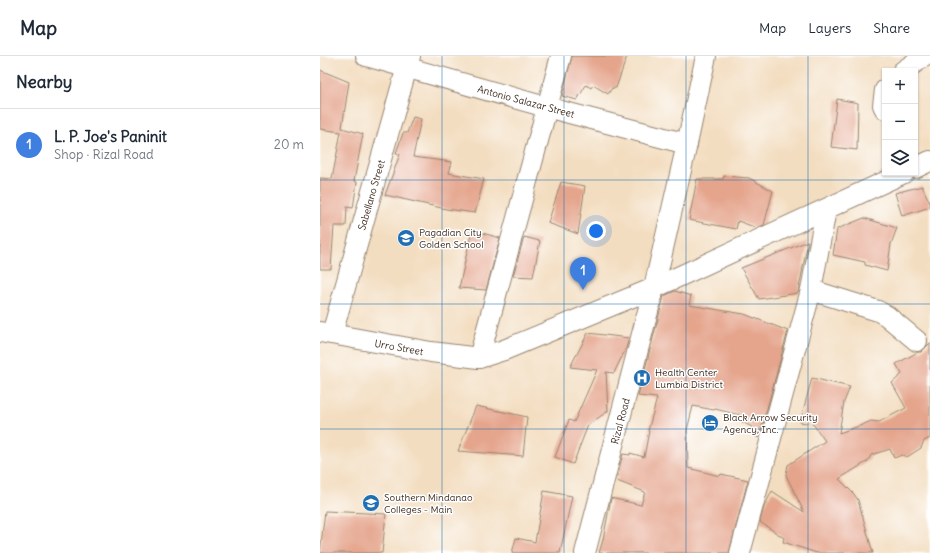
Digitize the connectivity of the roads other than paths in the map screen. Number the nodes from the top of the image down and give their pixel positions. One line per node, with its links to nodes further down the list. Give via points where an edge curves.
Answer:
1 (366, 56): 5 (street, Antonio Salazar Street)
2 (561, 56): 7 (street)
3 (706, 56): 8 (street, Rizal Road)
4 (925, 56): 6 (street)
5 (408, 62): 7 (street, Antonio Salazar Street); 13 (street, Sabellano Street)
6 (907, 68)
7 (546, 107): 8 (street, Antonio Salazar Street); 15 (street)
8 (688, 144): 11 (street, Rizal Road)
9 (897, 176): 10 (street)
10 (826, 210): 11 (street); 12 (street)
11 (654, 288): 15 (street); 16 (street, Rizal Road)
12 (811, 290): 14 (street, via 878,311); 17 (street)
13 (326, 333): 15 (street, Urro Street)
14 (917, 341)
15 (479, 358)
16 (585, 553)
17 (740, 553)

